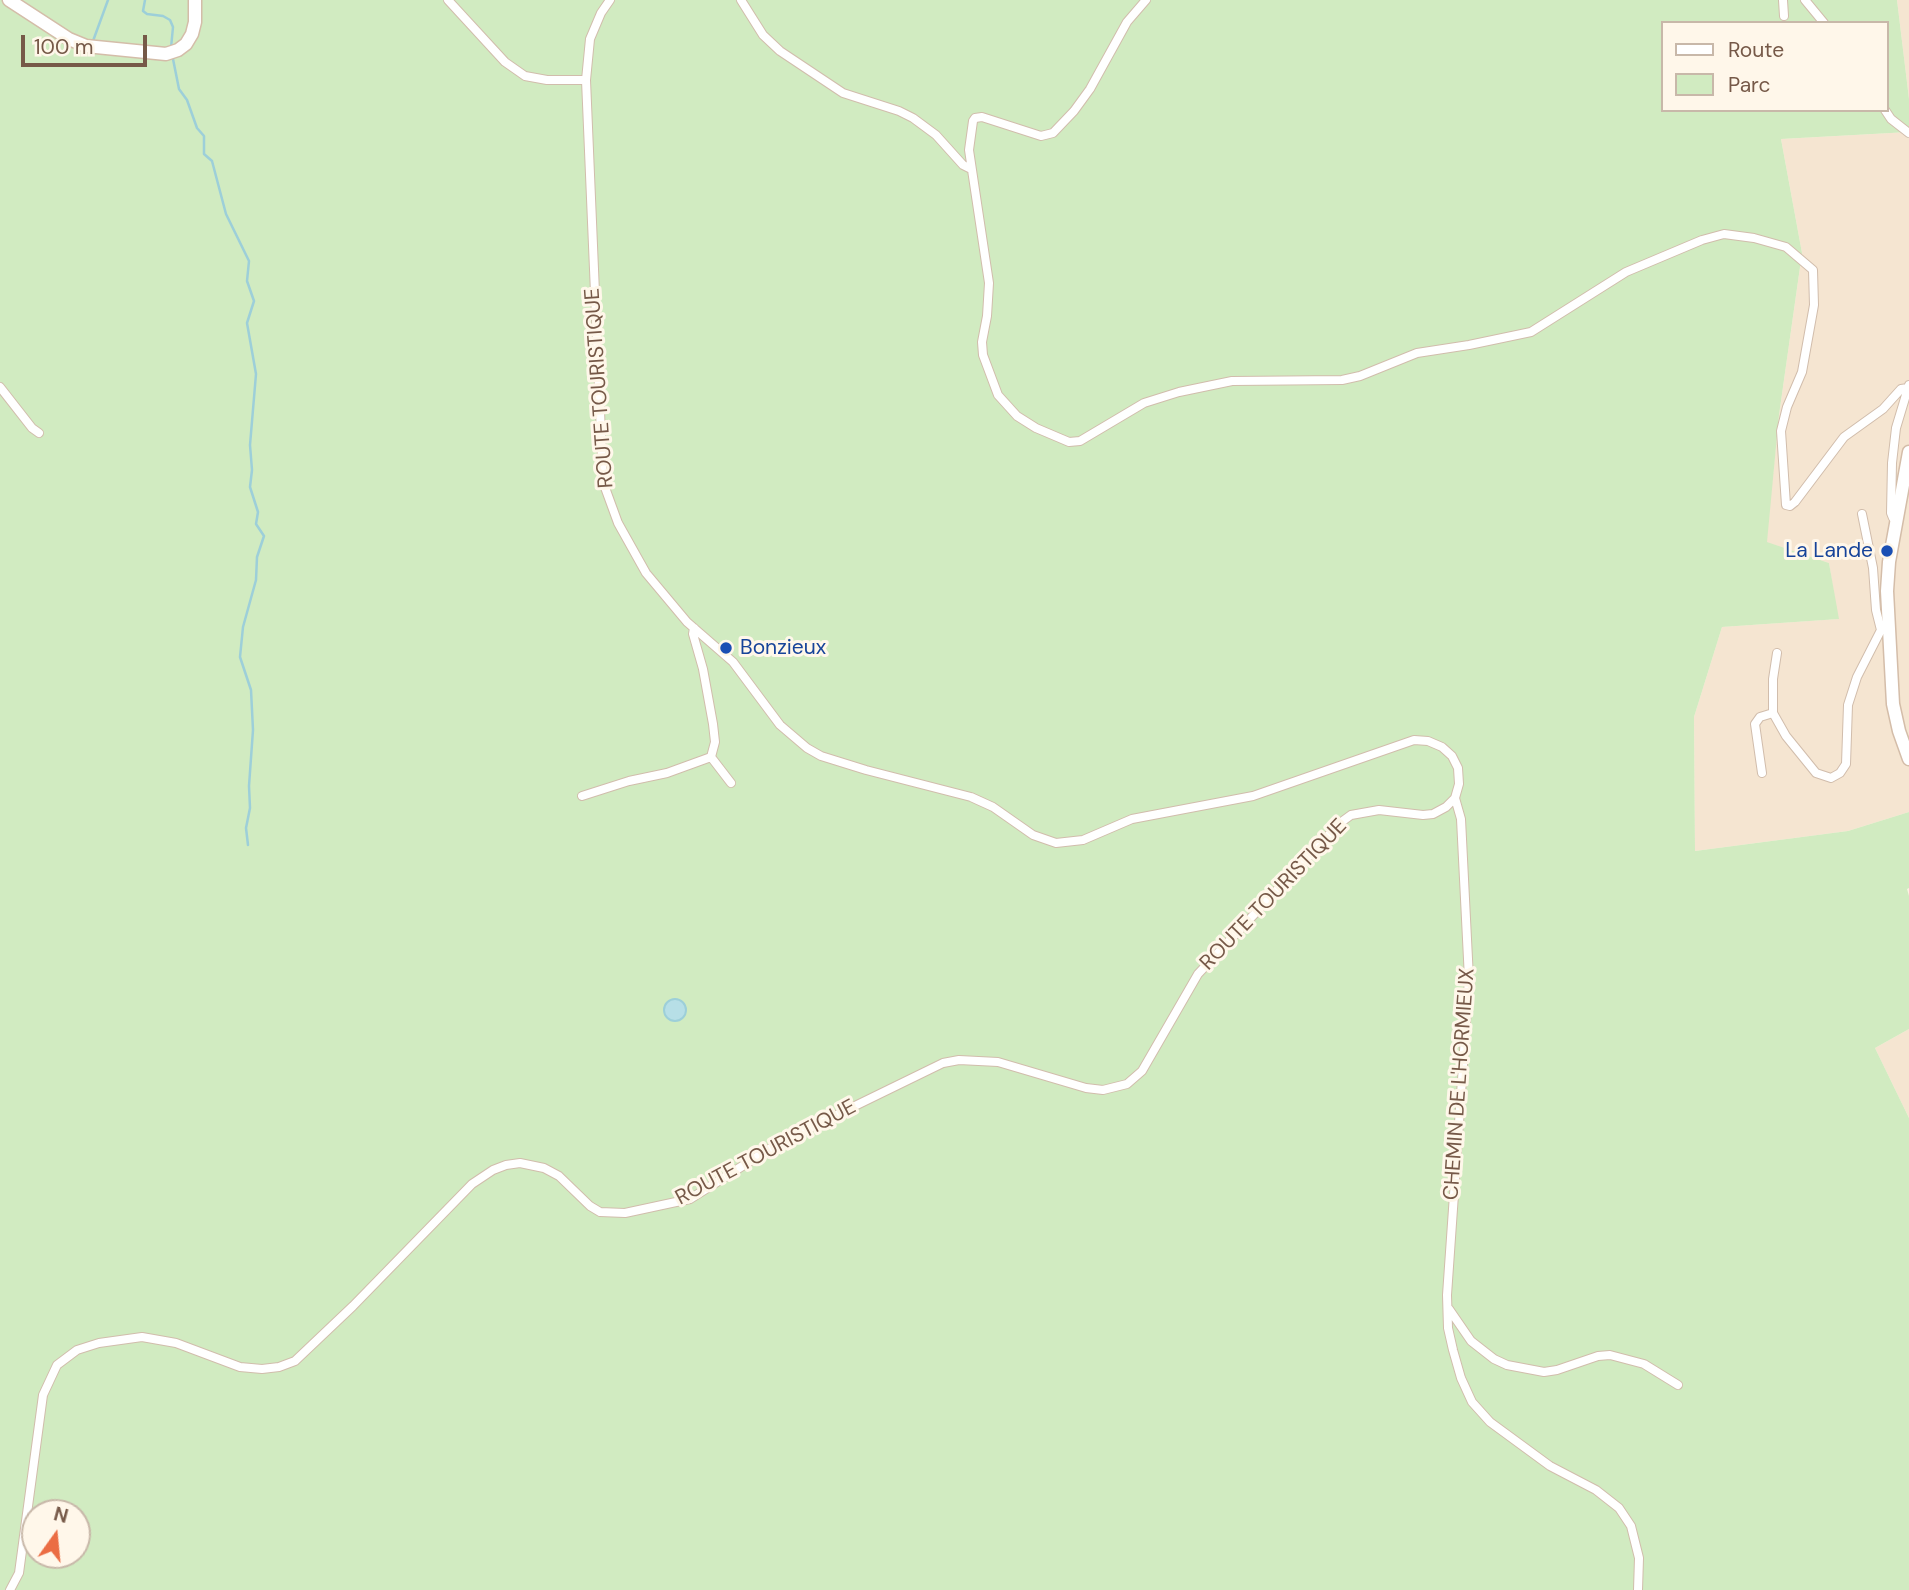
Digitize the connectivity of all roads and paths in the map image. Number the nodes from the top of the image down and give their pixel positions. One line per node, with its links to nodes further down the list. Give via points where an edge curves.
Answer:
1 (9, 0): 2 (main road, via 86,46 166,54 186,44 192,34)
2 (195, 0)
3 (448, 0): 11 (street, via 505,62 525,76)
4 (610, 0): 11 (street, ROUTE TOURISTIQUE, via 590,39)
5 (741, 0): 14 (street, via 763,35 780,51 843,93 913,118)
6 (1146, 0): 14 (street, via 1128,22 1090,89 1052,133 1034,135 975,118 969,144)
7 (1783, 0): 9 (street)
8 (1805, 0): 10 (street)
9 (1784, 16)
10 (1822, 21)
11 (586, 80): 21 (street, ROUTE TOURISTIQUE, via 603,482 640,564)
12 (1886, 112): 13 (street)
13 (1909, 133)
14 (971, 169): 16 (street, via 989,283 982,342 986,368 1007,407 1036,428 1069,442 1094,434 1144,403 1179,392 1244,380 1342,380 1417,353 1531,332 1626,272 1713,236 1737,235 1775,243 1813,270 1814,306 1802,372 1782,431 1787,505 1795,502 1844,437)
15 (0, 387): 17 (street)
16 (1908, 387): 20 (street, via 1892,463 1891,513)
17 (39, 433)
18 (1909, 452): 20 (main road)
19 (1863, 514): 22 (street, via 1876,610)
20 (1897, 519): 22 (main road)
21 (694, 628): 25 (street, via 713,724); 30 (street, ROUTE TOURISTIQUE, via 727,656 780,725 807,748 859,768 971,797 1046,841 1083,840 1132,819 1253,796 1414,740 1435,744 1452,756 1458,768)
22 (1885, 630): 24 (street, via 1851,693 1846,764 1840,773 1831,778 1816,773); 26 (main road, via 1893,704)
23 (1777, 653): 24 (street)
24 (1773, 713): 27 (street, via 1755,724)
25 (711, 757): 28 (street); 29 (street)
26 (1909, 759)
27 (1762, 773)
28 (731, 782)
29 (582, 796)
30 (1455, 798): 31 (street, CHEMIN DE L'HORMIEUX, via 1461,819 1469,979); 33 (street, ROUTE TOURISTIQUE, via 1433,814 1379,810 1351,815 1340,823 1198,974 1142,1071 1127,1084 1103,1090 998,1062 943,1063 779,1143 690,1199 625,1213 600,1212 544,1168 506,1164 472,1184 295,1361 262,1369 240,1367 176,1343 142,1337 77,1350 57,1365 43,1395 19,1573)
31 (1447, 1306): 32 (street, via 1471,1341 1507,1365 1544,1372 1610,1355 1644,1364); 34 (street, CHEMIN DE L'HORMIEUX, via 1453,1350 1472,1402 1513,1441 1619,1508 1631,1526 1639,1558)
32 (1678, 1385)
33 (10, 1590)
34 (1638, 1590)

